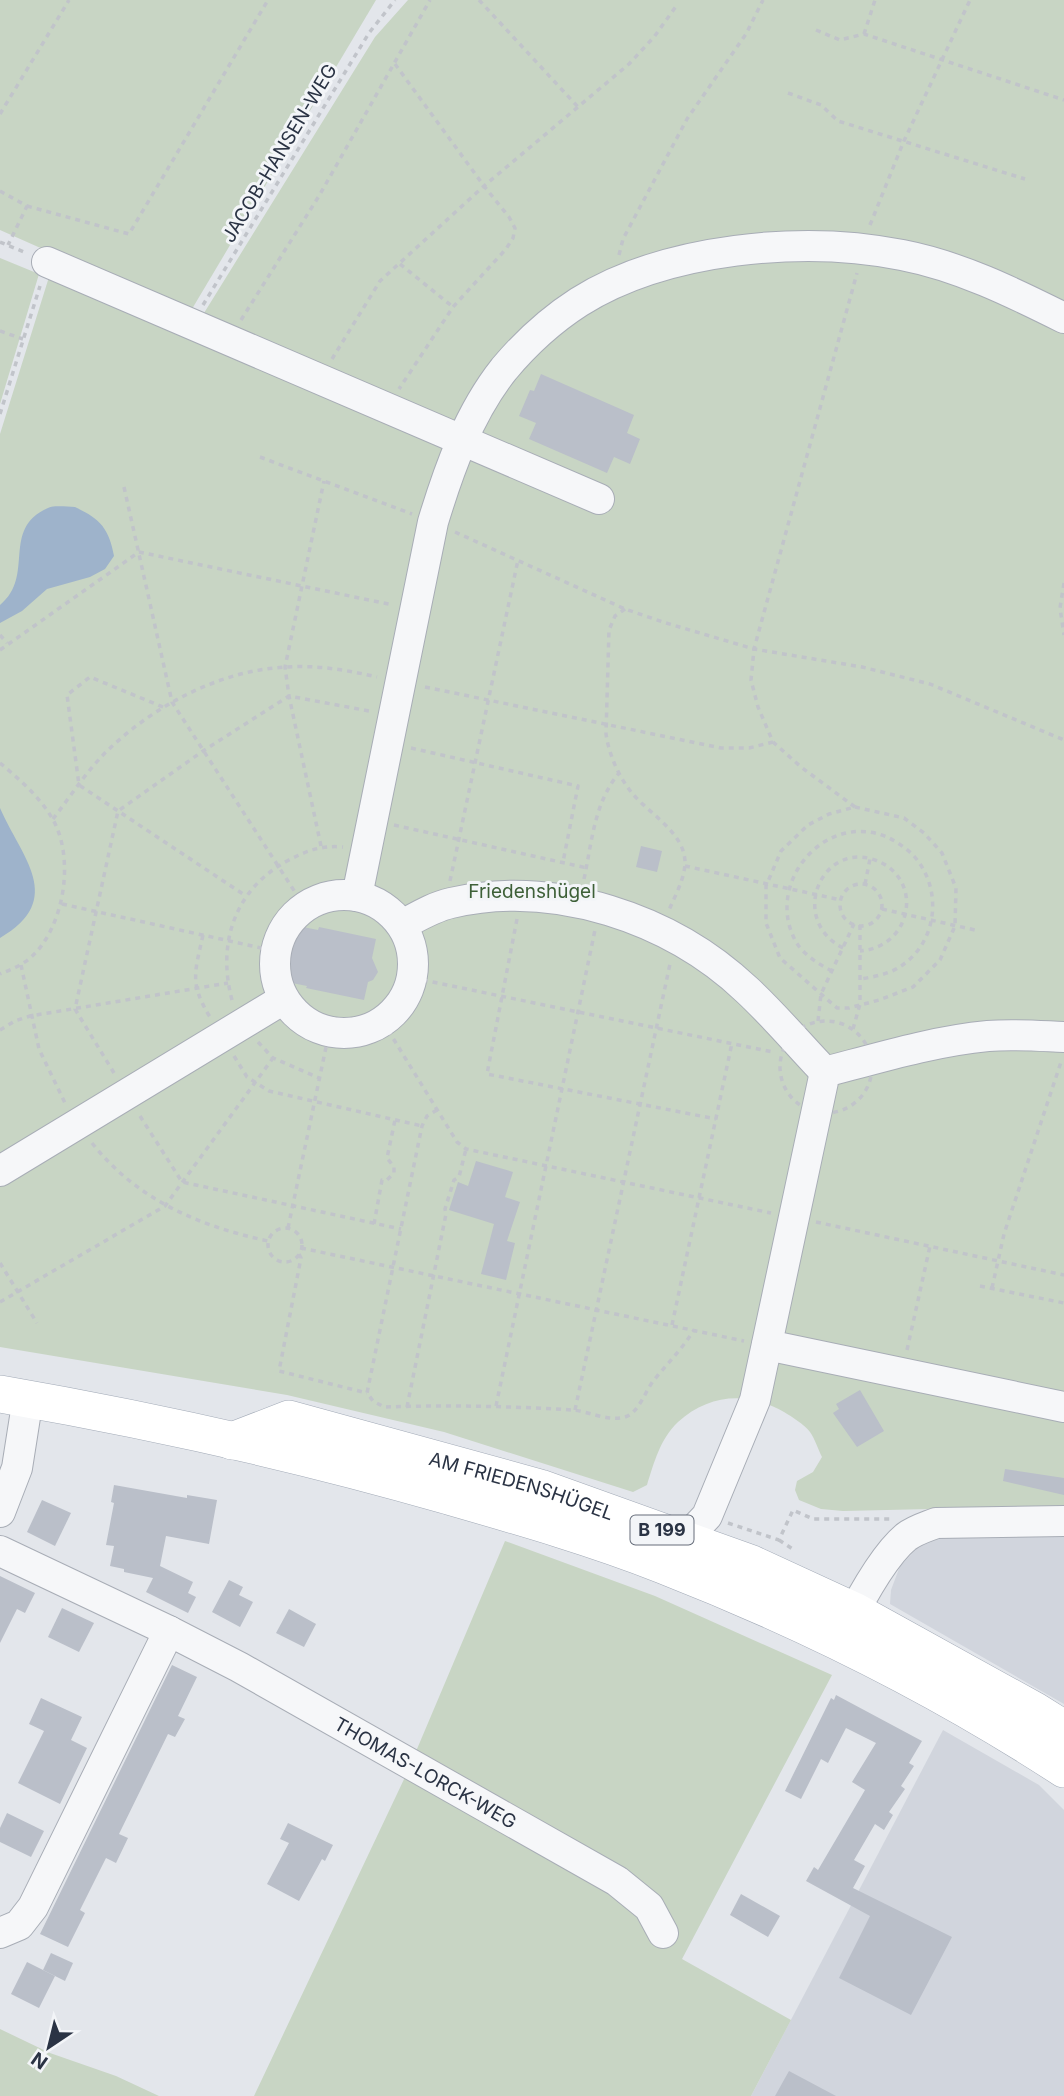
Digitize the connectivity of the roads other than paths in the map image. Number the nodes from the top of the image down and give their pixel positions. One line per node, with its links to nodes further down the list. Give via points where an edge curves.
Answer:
1 (47, 262): 3 (street)
2 (1064, 318): 3 (street, via 1011,291 904,255 828,246 743,249 657,268 579,302 536,335 504,370)
3 (462, 441): 4 (street); 5 (street, via 433,522)
4 (599, 499)
5 (357, 896): 6 (street, via 383,906); 7 (street, via 330,896 304,906 285,926 275,951 275,978)
6 (402, 925): 7 (street, via 412,950 413,978 402,1003 383,1022 358,1033 329,1033 305,1023); 9 (street, via 449,904 482,898 522,896 590,905 668,935 702,954 747,989)
7 (282, 1000): 10 (street)
8 (1064, 1037): 9 (street, via 988,1037 947,1043)
9 (825, 1072): 11 (street)
10 (0, 1171)
11 (767, 1345): 13 (street); 16 (street, via 755,1400)
12 (14, 1396): 14 (street, via 17,1468); 16 (main road, AM FRIEDENSHÜGEL / B 199, via 376,1475 516,1515)
13 (1064, 1407)
14 (0, 1512)
15 (1064, 1521): 18 (street, via 921,1528 893,1551)
16 (685, 1540): 18 (main road, AM FRIEDENSHÜGEL / B 199, via 752,1564); 20 (main road, AM FRIEDENSHÜGEL / B 199, via 769,1610)
17 (0, 1551): 19 (street, THOMAS-LORCK-WEG)
18 (854, 1611): 20 (street); 21 (main road, AM FRIEDENSHÜGEL / B 199)
19 (169, 1631): 23 (street, via 33,1907 19,1925); 24 (street, THOMAS-LORCK-WEG, via 617,1881 649,1906)
20 (838, 1644): 22 (main road, AM FRIEDENSHÜGEL / B 199, via 1000,1728)
21 (1064, 1729)
22 (1064, 1769)
23 (0, 1933)
24 (663, 1933)

